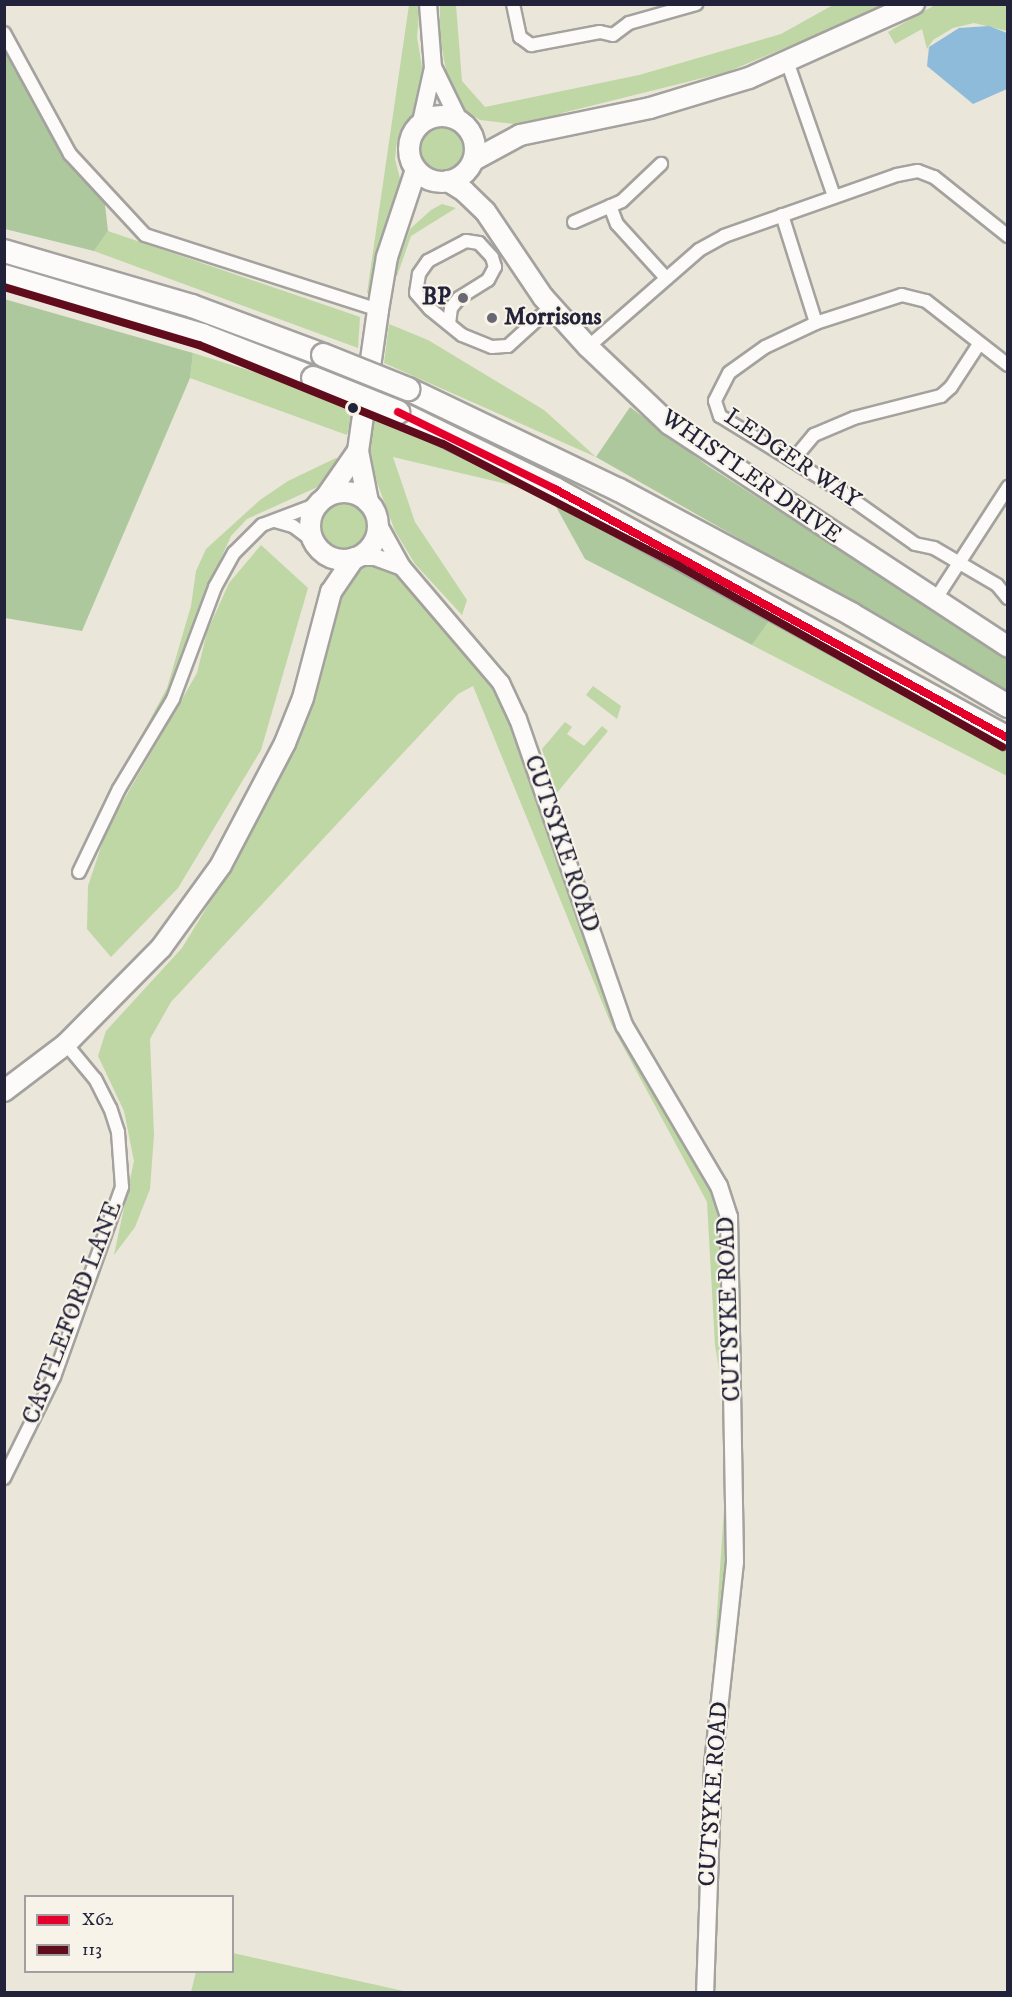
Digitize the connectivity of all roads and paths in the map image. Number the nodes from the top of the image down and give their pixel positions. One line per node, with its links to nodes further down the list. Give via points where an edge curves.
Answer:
1 (429, 4): 7 (main road)
2 (513, 4): 3 (street, via 520,37 531,45 600,32 613,35 629,23)
3 (696, 4)
4 (914, 4): 6 (main road)
5 (4, 33): 26 (street, via 70,154 145,235)
6 (788, 64): 10 (main road, via 650,108); 15 (street)
7 (433, 67): 8 (main road); 9 (main road)
8 (422, 122): 9 (main road, via 436,116); 13 (main road, via 409,145)
9 (464, 124): 10 (main road); 11 (main road, via 476,149)
10 (520, 135): 11 (main road)
11 (473, 161): 14 (main road, via 460,177); 17 (main road, WHISTLER DRIVE)
12 (661, 164): 16 (street, via 633,193)
13 (416, 170): 14 (main road, via 434,181); 20 (main road)
14 (446, 182): 17 (main road, WHISTLER DRIVE, via 464,191); 20 (main road, via 425,194)
15 (834, 196): 18 (street); 21 (street, via 918,171 941,182)
16 (610, 206): 19 (street); 24 (street, via 617,224)
17 (485, 211): 25 (main road, WHISTLER DRIVE)
18 (782, 215): 24 (street, via 707,245); 27 (street)
19 (574, 222)
20 (400, 224): 26 (main road, via 387,257)
21 (1008, 236)
22 (4, 251): 47 (highway, bridge, via 192,306 408,389 620,490 851,614)
23 (4, 276): 48 (highway, bridge, via 202,335 398,412 577,500)
24 (666, 278): 30 (street)
25 (552, 306): 28 (street, via 508,346 492,347 462,335); 30 (main road, WHISTLER DRIVE)
26 (378, 310): 32 (main road)
27 (816, 322): 29 (street, LEDGER WAY, via 912,295 926,301); 33 (street, LEDGER WAY, via 739,365 720,386 715,401 720,416)
28 (449, 324): 28 (street, via 416,293 419,274 428,261 447,250 466,241 479,243 492,257 495,267 488,280 459,298 451,308)
29 (978, 344): 31 (street, LEDGER WAY); 33 (street, via 941,396 864,415 814,435)
30 (588, 347): 45 (main road, WHISTLER DRIVE, via 677,430)
31 (1008, 365)
32 (358, 451): 35 (main road); 36 (main road)
33 (793, 460): 41 (street, LEDGER WAY, via 915,544 934,548)
34 (1008, 487): 41 (street)
35 (322, 500): 36 (main road, via 348,493); 37 (street); 39 (main road, via 310,523)
36 (368, 502): 38 (main road)
37 (275, 521): 39 (street, via 293,526); 49 (street, via 249,533 215,587 173,699 119,789)
38 (377, 522): 40 (main road, via 375,540); 42 (main road, CUTSYKE ROAD)
39 (316, 546): 40 (main road, via 336,559); 43 (main road)
40 (357, 558): 42 (main road, via 375,557); 43 (main road)
41 (960, 562): 44 (street, LEDGER WAY, via 997,585); 45 (street)
42 (402, 567): 53 (main road, CUTSYKE ROAD, via 501,683 518,719 624,1025 719,1186 729,1216 735,1562 713,1766)
43 (331, 592): 50 (main road, via 303,698 246,824 161,948)
44 (1008, 598)
45 (935, 600): 46 (main road, WHISTLER DRIVE)
46 (1008, 647)
47 (1008, 706)
48 (1008, 738)
49 (79, 872)
50 (66, 1044): 51 (main road); 52 (street, CASTLEFORD LANE, via 94,1079 110,1108 118,1132 122,1187 54,1377)
51 (4, 1091)
52 (4, 1478)
53 (705, 1992)

